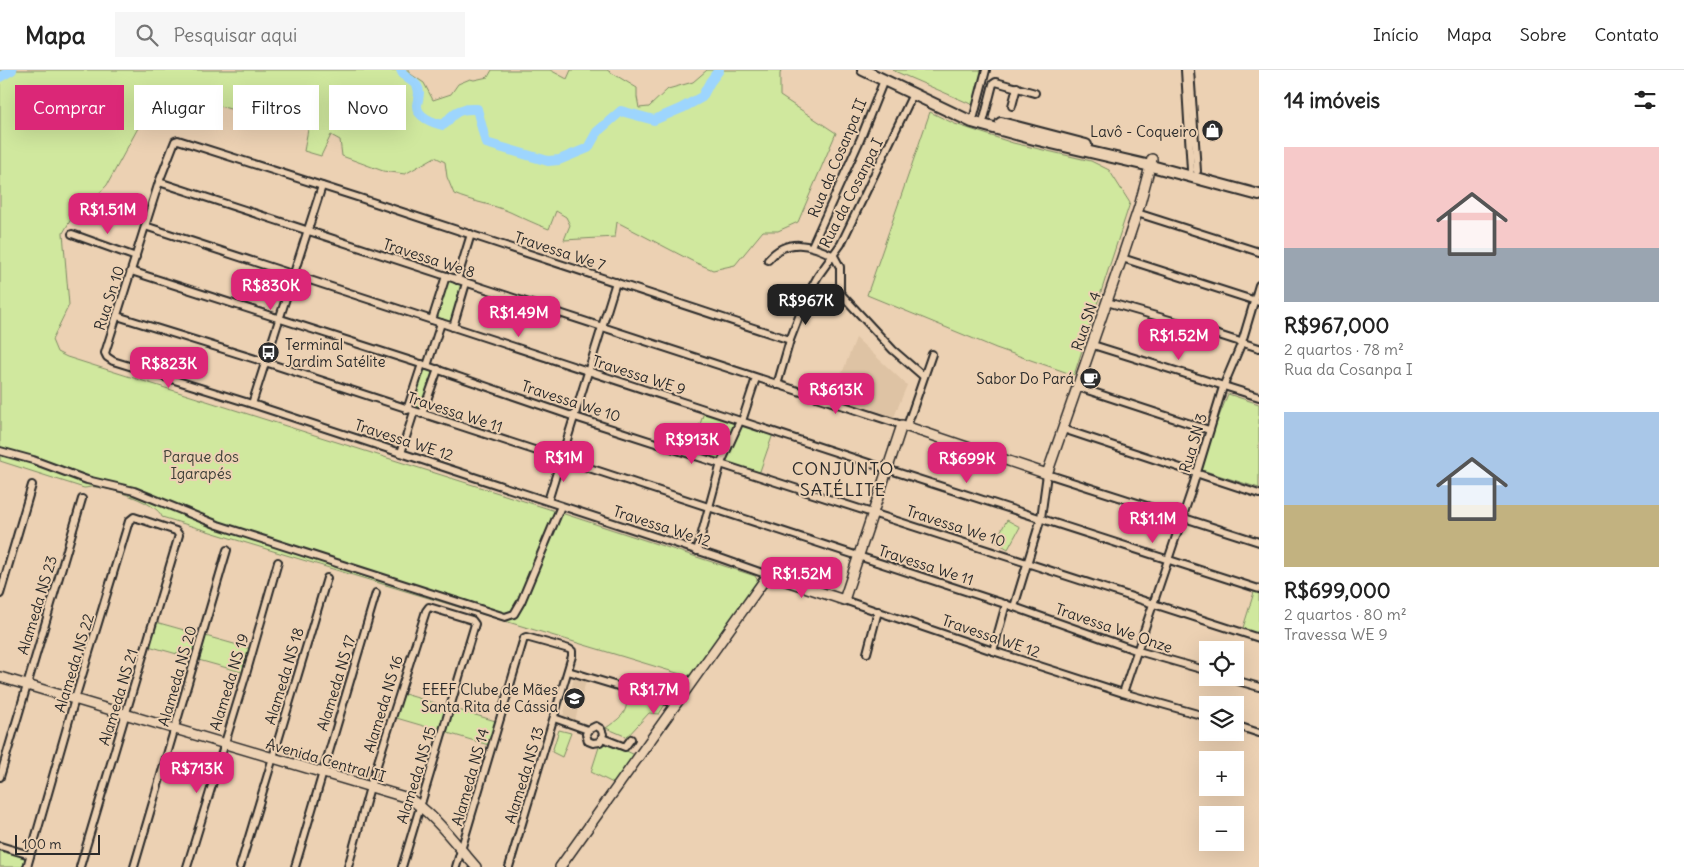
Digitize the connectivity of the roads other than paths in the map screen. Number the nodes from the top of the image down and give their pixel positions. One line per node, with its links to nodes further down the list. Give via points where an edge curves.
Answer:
1 (863, 70): 6 (main road)
2 (878, 70): 12 (main road)
3 (986, 70): 12 (street)
4 (1185, 70): 10 (street)
5 (1190, 70): 10 (street)
6 (884, 80): 9 (main road); 24 (street, Rua da Cosanpa II)
7 (1017, 87): 8 (street); 11 (street); 12 (street, via 993,84)
8 (1035, 92)
9 (913, 94): 13 (main road, via 972,122 1043,142); 26 (street, Rua da Cosanpa I, via 868,192)
10 (1190, 100): 14 (street)
11 (1012, 106)
12 (979, 117): 13 (main road)
13 (1151, 162): 14 (main road); 18 (main road); 19 (main road, Rua SN 4)
14 (1194, 171): 17 (main road)
15 (159, 182): 16 (street, Rua Sn 10, via 178,140); 20 (street, Rua Sn 10); 21 (street, Travessa We 8)
16 (322, 186): 21 (street); 23 (street, Travessa We 7)
17 (1259, 189)
18 (1259, 195)
19 (1137, 213): 25 (street); 28 (main road, Rua SN 4)
20 (145, 226): 27 (street, Rua Sn 10); 31 (street, Travessa WE 9)
21 (307, 231): 31 (street); 32 (street, Travessa We 8)
22 (72, 234): 27 (street)
23 (471, 234): 33 (street); 34 (street, Travessa We 7)
24 (812, 246): 26 (street); 29 (street, via 788,245 775,251)
25 (1259, 252)
26 (834, 256): 45 (street, Rua da Cosanpa I, via 812,286); 54 (street, via 840,267 840,293 893,350)
27 (136, 257): 30 (street, Rua Sn 10)
28 (1122, 258): 37 (main road, Rua SN 4); 38 (street)
29 (768, 260)
30 (131, 271): 39 (street, Rua Sn 10); 40 (street, Travessa We 10)
31 (294, 275): 40 (street); 41 (street, Travessa WE 9)
32 (446, 276): 33 (street, Travessa We 8); 41 (street)
33 (457, 280): 35 (street, Travessa We 8)
34 (616, 282): 43 (street); 45 (street, Travessa We 7)
35 (466, 283): 43 (street, Travessa We 8); 44 (street)
36 (1259, 286): 38 (street, Rua SN 3)
37 (1107, 302): 46 (street); 47 (main road, Rua SN 4)
38 (1257, 302): 46 (street, Rua SN 3)
39 (117, 316): 50 (street, Travessa We 11); 60 (street, Rua Sn 10, via 105,353 113,361)
40 (280, 318): 50 (street); 51 (street, Travessa We 10)
41 (432, 320): 42 (street, Travessa WE 9)
42 (441, 324): 44 (street, Travessa WE 9); 51 (street)
43 (603, 326): 53 (street); 55 (street, Travessa We 8)
44 (453, 327): 53 (street, Travessa WE 9)
45 (790, 340): 56 (street, Rua da Cosanpa I)
46 (1242, 342): 48 (street); 57 (street, Rua SN 3)
47 (1093, 345): 57 (street); 58 (main road, Rua SN 4)
48 (1259, 348)
49 (932, 354): 54 (street)
50 (265, 362): 60 (street); 61 (street, Travessa We 11)
51 (425, 365): 52 (street, Travessa We 10); 61 (street)
52 (438, 369): 63 (street); 64 (street, Travessa We 10)
53 (589, 372): 64 (street); 65 (street, Travessa WE 9)
54 (923, 376): 66 (street)
55 (756, 378): 56 (street, Travessa We 8); 65 (street)
56 (777, 385): 66 (street)
57 (1223, 386): 59 (street); 68 (street, Rua SN 3)
58 (1078, 387): 67 (main road, Rua SN 4); 68 (street)
59 (1259, 397)
60 (252, 404): 70 (street, Travessa WE 12)
61 (406, 410): 62 (street, Travessa We 11)
62 (414, 412): 63 (street, Travessa We 11); 70 (street)
63 (422, 414): 71 (street, Travessa We 11)
64 (575, 417): 71 (street); 72 (street, Travessa We 10)
65 (741, 421): 72 (street); 73 (street, Travessa WE 9)
66 (904, 426): 73 (main road); 75 (main road)
67 (1063, 430): 74 (street); 75 (main road, Rua SN 4)
68 (1209, 430): 74 (street, Rua SN 3)
69 (0, 451): 80 (street, via 99,484 134,491 218,525 505,617 514,614 521,602)
70 (401, 453): 79 (street, Travessa WE 12)
71 (560, 458): 79 (street); 81 (street, Travessa We 11)
72 (721, 463): 81 (street); 82 (street, Travessa We 10)
73 (887, 470): 82 (main road); 84 (street, Travessa WE 9)
74 (1196, 473): 77 (street); 83 (street, Rua SN 3)
75 (1048, 474): 83 (street); 84 (street, Rua SN 4)
76 (32, 485): 97 (street)
77 (1259, 494)
78 (82, 499): 113 (street, Alameda NS 23)
79 (548, 501): 80 (street, Travessa We 12)
80 (561, 506): 88 (street, Travessa We 12)
81 (710, 508): 88 (street); 89 (street, Travessa We 11)
82 (873, 512): 89 (main road); 92 (street, Travessa We 10)
83 (1182, 516): 86 (street); 90 (street, Rua SN 3)
84 (1041, 518): 90 (street, Travessa WE 9); 92 (street, Rua SN 4)
85 (179, 534): 116 (street, Alameda NS 22, via 134,517 130,519); 118 (street, Alameda NS 21)
86 (1259, 542)
87 (227, 550): 121 (street, Alameda NS 20)
88 (697, 550): 93 (street, Travessa We 12)
89 (859, 556): 98 (main road); 100 (street, Travessa We 11)
90 (1168, 561): 95 (street, Travessa WE 9); 99 (street, Rua SN 3)
91 (278, 562): 127 (street, Alameda NS 19)
92 (1028, 562): 99 (street, Travessa We 10); 101 (street, Rua SN 4)
93 (768, 575): 98 (main road, Travessa WE 12); 117 (main road)
94 (327, 578): 128 (street, Alameda NS 18)
95 (1259, 589)
96 (376, 593): 129 (street, Alameda NS 17)
97 (0, 594)
98 (844, 600): 103 (street, Travessa WE 12)
99 (1153, 603): 105 (street, Travessa We 10); 106 (street, Rua SN 3)
100 (1006, 604): 101 (street, Travessa We 11); 107 (street)
101 (1014, 607): 106 (street, Travessa We Onze)
102 (428, 608): 131 (street, Alameda NS 16); 132 (street, Alameda NS 15, via 472,620 475,624)
103 (878, 611): 107 (street, Travessa WE 12); 108 (street)
104 (525, 637): 110 (street, Alameda NS 13, via 571,650); 134 (street, Alameda NS 14)
105 (1259, 638)
106 (1138, 651): 109 (street, Travessa We Onze); 115 (street, Rua SN 3)
107 (993, 652): 115 (street, Travessa WE 12)
108 (867, 654)
109 (1199, 668)
110 (568, 671): 117 (street); 120 (street, Alameda NS 13)
111 (0, 677): 113 (main road, Avenida Central II)
112 (1244, 683): 114 (street)
113 (26, 685): 116 (main road, Avenida Central II); 130 (street, Alameda NS 23)
114 (1259, 687)
115 (1123, 693): 119 (street, Travessa WE 12)
116 (75, 699): 118 (main road, Avenida Central II); 135 (street, Alameda NS 22)
117 (677, 704): 147 (main road)
118 (125, 713): 121 (main road, Avenida Central II); 137 (street, Alameda NS 21)
119 (1199, 714)
120 (554, 718): 123 (street); 146 (street, Alameda NS 13)
121 (175, 728): 127 (main road, Avenida Central II); 138 (street, Alameda NS 20)
122 (1244, 728): 124 (street)
123 (588, 730): 125 (street, via 600,725); 125 (street, via 588,741 600,742)
124 (1259, 733)
125 (602, 738): 126 (street, via 625,747)
126 (631, 739)
127 (223, 744): 128 (main road, Avenida Central II); 139 (street, Alameda NS 19)
128 (272, 758): 129 (main road, Avenida Central II); 140 (street, Alameda NS 18)
129 (322, 774): 131 (main road, Avenida Central II); 141 (street, Alameda NS 17)
130 (0, 777)
131 (370, 787): 132 (main road, Avenida Central II, via 408,798); 142 (street, Alameda NS 16)
132 (420, 805): 134 (main road, Avenida Central II); 143 (street, Alameda NS 15)
133 (0, 846): 135 (street)
134 (461, 850): 144 (street, Alameda NS 14); 145 (main road, Avenida Central II)
135 (30, 855): 136 (street, Alameda NS 22)
136 (26, 867)
137 (80, 867)
138 (134, 867)
139 (187, 867)
140 (240, 867)
141 (295, 867)
142 (348, 867)
143 (402, 867)
144 (456, 867)
145 (476, 867)
146 (509, 867)
147 (560, 867)

